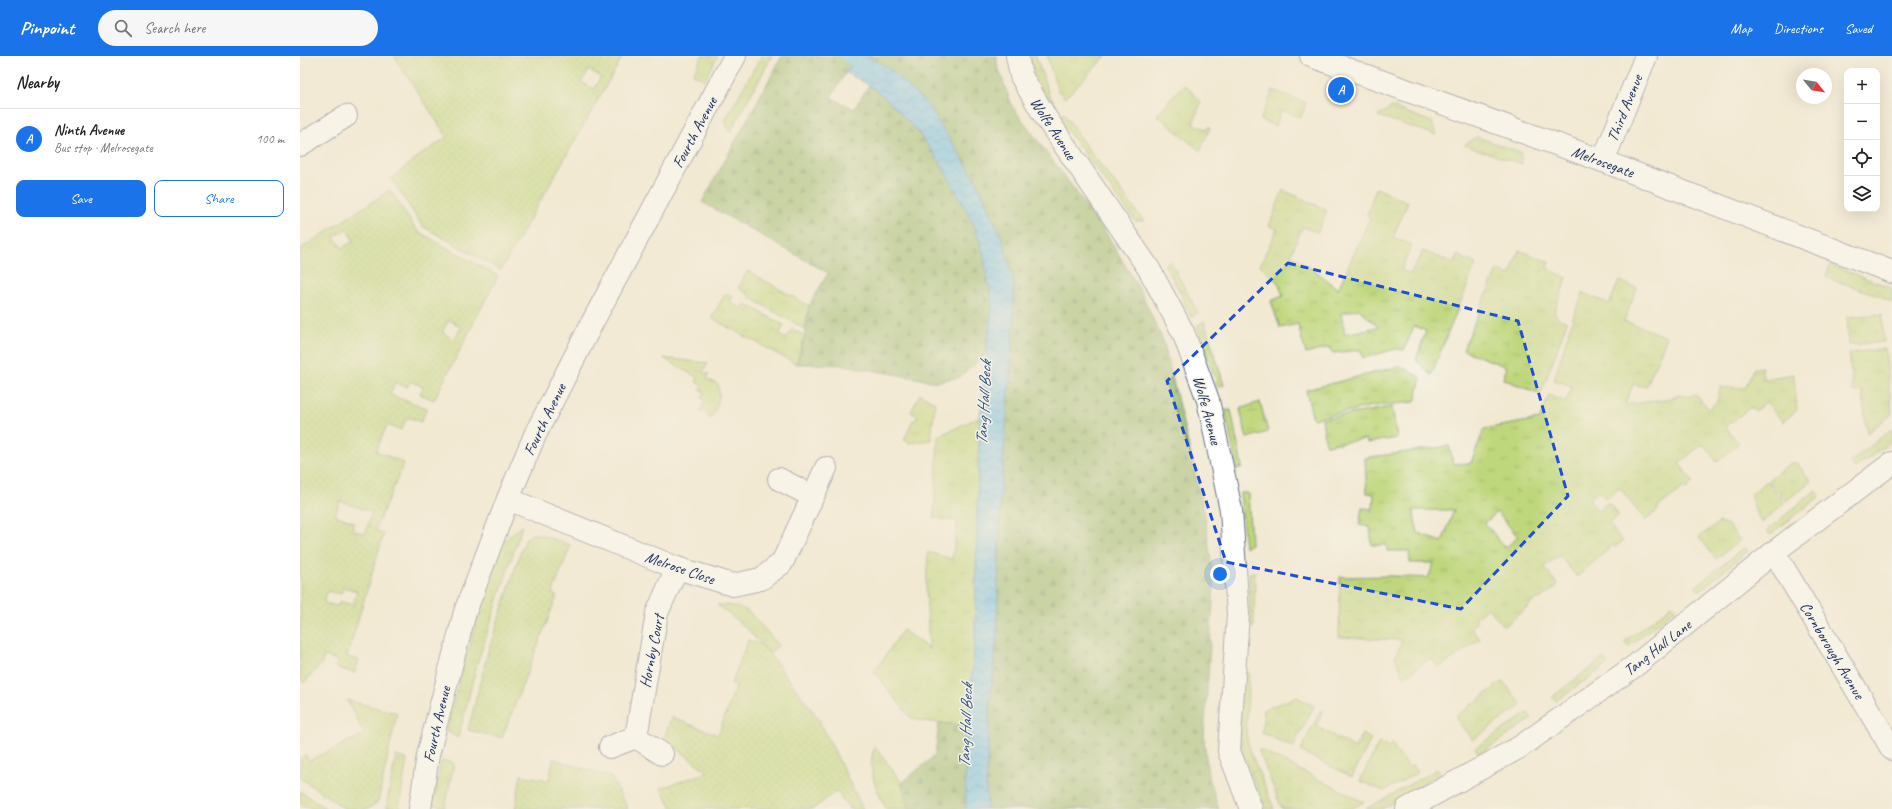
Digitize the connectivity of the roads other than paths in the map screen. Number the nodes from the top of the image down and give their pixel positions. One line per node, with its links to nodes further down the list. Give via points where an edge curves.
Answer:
1 (735, 56): 13 (street, Fourth Avenue, via 588,330 535,435)
2 (1017, 56): 21 (street, Wolfe Avenue, via 1021,76 1046,118 1148,269 1183,332 1208,400 1231,510 1238,614 1229,751)
3 (1311, 56): 7 (street, Melrosegate)
4 (1646, 56): 7 (street, Third Avenue)
5 (346, 116): 6 (street)
6 (300, 145)
7 (1603, 161): 8 (street, Melrosegate)
8 (1892, 272)
9 (1892, 463): 14 (street, Tang Hall Lane)
10 (826, 468): 12 (street, Melrose Close)
11 (779, 479): 12 (street)
12 (812, 496): 15 (street, Melrose Close, via 782,563 761,579 733,585)
13 (508, 499): 15 (street, Melrose Close); 20 (street, Fourth Avenue, via 465,612 428,755)
14 (1774, 552): 18 (street, Cornborough Avenue); 22 (street, Tang Hall Lane, via 1636,664 1527,742)
15 (676, 568): 16 (street, Hornby Court, via 657,612)
16 (636, 737): 17 (street); 19 (street)
17 (610, 747)
18 (1892, 748)
19 (662, 754)
20 (420, 809)
21 (1251, 809)
22 (1407, 809)

